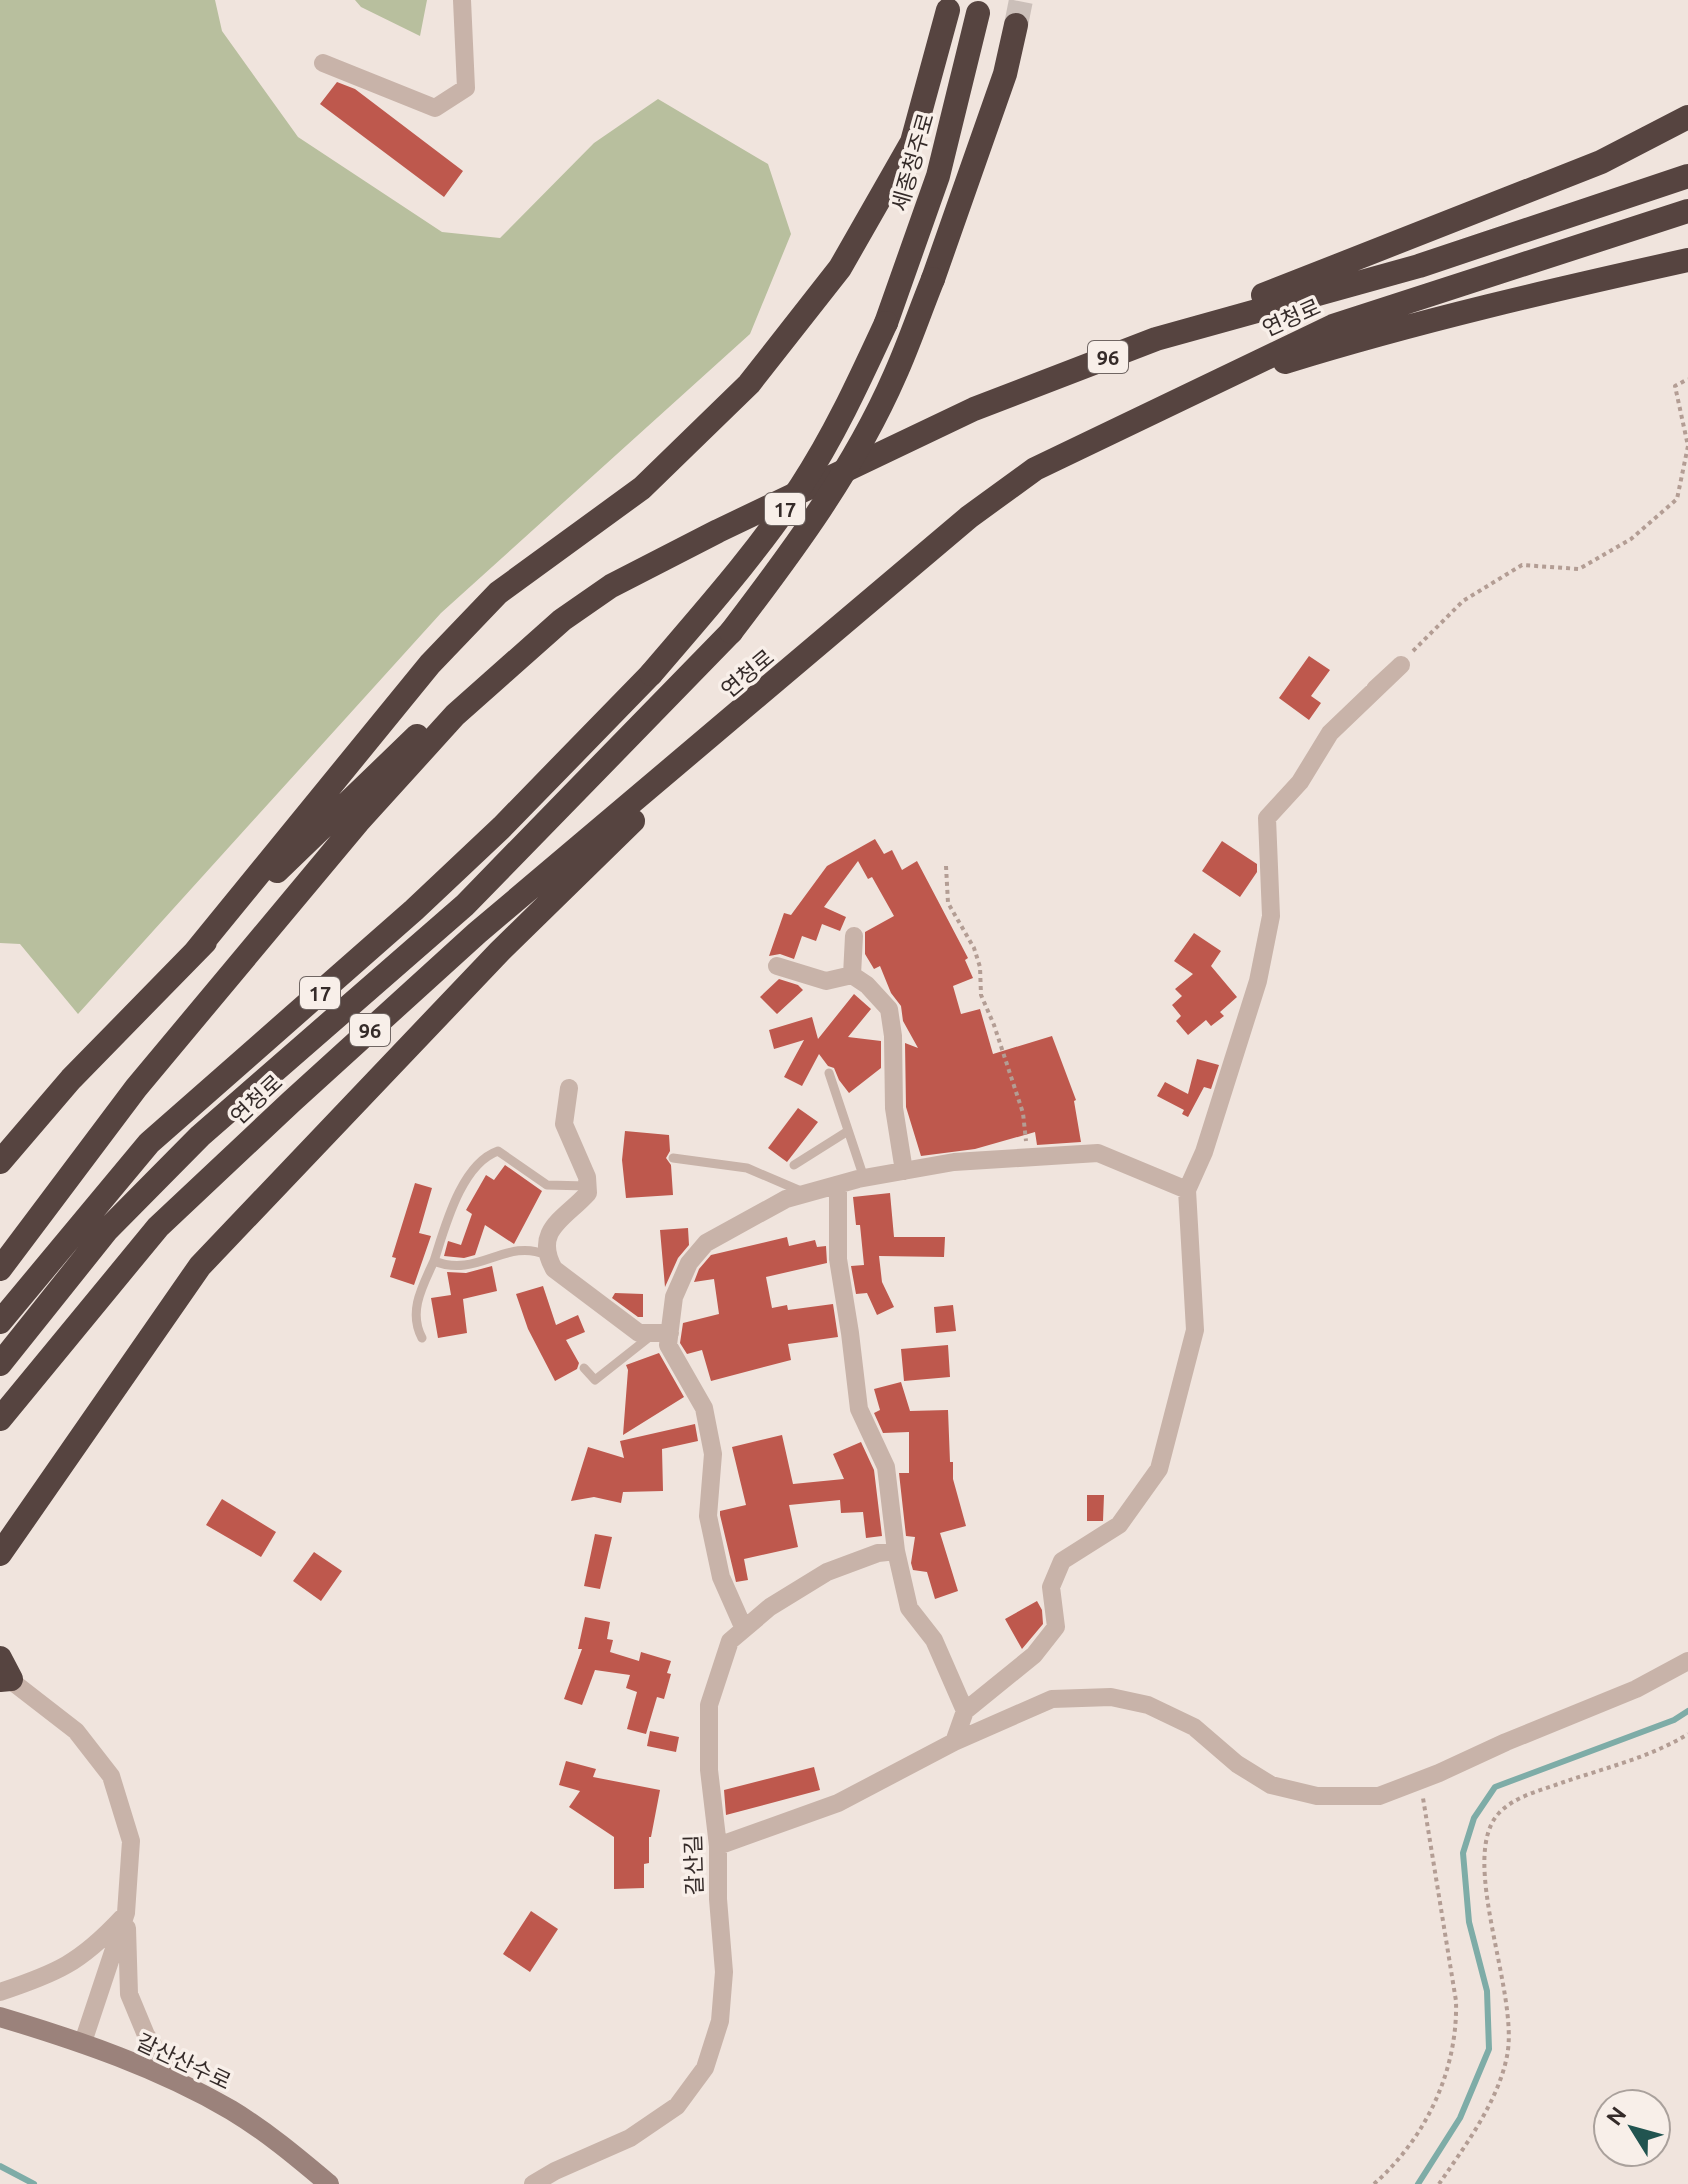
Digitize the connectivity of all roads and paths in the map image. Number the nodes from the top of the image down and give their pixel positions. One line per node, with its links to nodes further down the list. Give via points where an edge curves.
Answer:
1 (462, 0): 5 (street, via 466,88 435,108)
2 (948, 10): 20 (highway, via 912,142 840,268 749,384 642,488 498,593 430,664)
3 (978, 13): 15 (highway, 세종청주로 / 17, bridge, via 938,176 886,323 847,407 801,486 749,558)
4 (1016, 25): 42 (highway, 연청로 / 17, bridge, via 1005,74 895,376 800,541 731,632 465,905 200,1136 107,1230)
5 (323, 63)
6 (1688, 117): 10 (highway, via 1601,162)
7 (1688, 176): 10 (highway, 연청로 / 96, via 1419,266)
8 (1688, 211): 12 (highway, 연청로 / 96, via 1333,326)
9 (1688, 260): 12 (highway, via 1380,333)
10 (1156, 339): 13 (highway, 연청로 / 96, via 960,415 678,551 611,586)
11 (1688, 379): 14 (path, via 1675,386 1688,446 1677,499 1631,539 1579,569 1522,565 1463,601)
12 (1202, 387): 16 (highway, 연청로 / 96, via 1035,469 969,517)
13 (562, 620): 20 (highway, via 459,696); 38 (highway, 연청로 / 96, via 455,715 339,844 136,1088)
14 (1401, 665): 17 (street); 34 (street, via 1330,733 1300,782 1267,818 1271,916 1260,968 1204,1152)
15 (651, 674): 39 (highway, 연청로 / 17, via 425,899 149,1143)
16 (779, 680): 44 (highway, 연청로 / 96, via 477,933 158,1227); 46 (highway, via 500,951 200,1266)
17 (1375, 689)
18 (946, 866): 26 (path, via 948,903 974,948 981,995 1023,1113)
19 (854, 936): 22 (street)
20 (195, 952): 28 (highway, via 71,1079)
21 (777, 966): 22 (street, via 826,981)
22 (852, 975): 30 (street, via 889,1009 894,1108)
23 (829, 1073): 25 (lane)
24 (569, 1088): 33 (street, via 564,1124)
25 (848, 1131): 29 (lane); 31 (lane)
26 (1028, 1156): 30 (street); 34 (street, via 1098,1153)
27 (673, 1158): 35 (lane, via 747,1168)
28 (0, 1162)
29 (794, 1165)
30 (904, 1171): 31 (street)
31 (864, 1178): 32 (street)
32 (838, 1185): 35 (street); 45 (street, via 838,1259 859,1409 886,1467)
33 (587, 1186): 36 (street, via 588,1193 556,1222); 37 (lane, via 547,1185 498,1151 486,1155 460,1191)
34 (1187, 1190): 50 (street, via 1195,1330 1159,1469 1119,1525 1062,1561 1051,1587 1056,1627 1034,1655)
35 (806, 1193): 40 (street, via 706,1243 689,1263)
36 (546, 1255): 37 (lane, via 531,1248 481,1264 446,1266); 40 (street, via 554,1269 639,1333)
37 (434, 1261): 41 (lane, via 418,1296 414,1324)
38 (0, 1269)
39 (0, 1322)
40 (662, 1333): 43 (lane, via 595,1380); 47 (street, via 704,1408 713,1454 708,1516 721,1577)
41 (422, 1338)
42 (0, 1364)
43 (584, 1368)
44 (0, 1419)
45 (896, 1551): 47 (street, 갈산길, via 827,1572); 50 (street, via 909,1608 934,1640)
46 (0, 1554)
47 (744, 1629): 54 (street, 갈산길, via 730,1641 709,1705 709,1770)
48 (1688, 1661): 53 (street, via 1636,1689)
49 (3, 1672): 55 (street, via 76,1731 111,1776 131,1841)
50 (965, 1711): 52 (street)
51 (1688, 1734): 63 (path, via 1524,1797 1499,1813 1488,1828 1485,1882 1509,2018 1508,2056 1469,2141)
52 (954, 1742): 53 (street, via 1052,1699 1111,1697 1148,1705 1194,1727 1271,1785 1317,1796 1379,1796); 54 (street, via 838,1803)
53 (1420, 1781): 62 (path, via 1457,2030 1436,2099 1416,2136)
54 (718, 1846): 61 (street, 갈산길, via 724,1972 720,2021 705,2068 677,2106 630,2138)
55 (126, 1913): 56 (street, via 76,1961); 58 (street); 59 (street, via 129,1994 146,2035)
56 (0, 1992)
57 (0, 2017): 58 (main road, 갈산산수로)
58 (83, 2042): 59 (main road, 갈산산수로)
59 (180, 2083): 60 (main road, 갈산산수로, via 233,2112)
60 (329, 2184)
61 (533, 2184)
62 (1374, 2184)
63 (1439, 2184)

